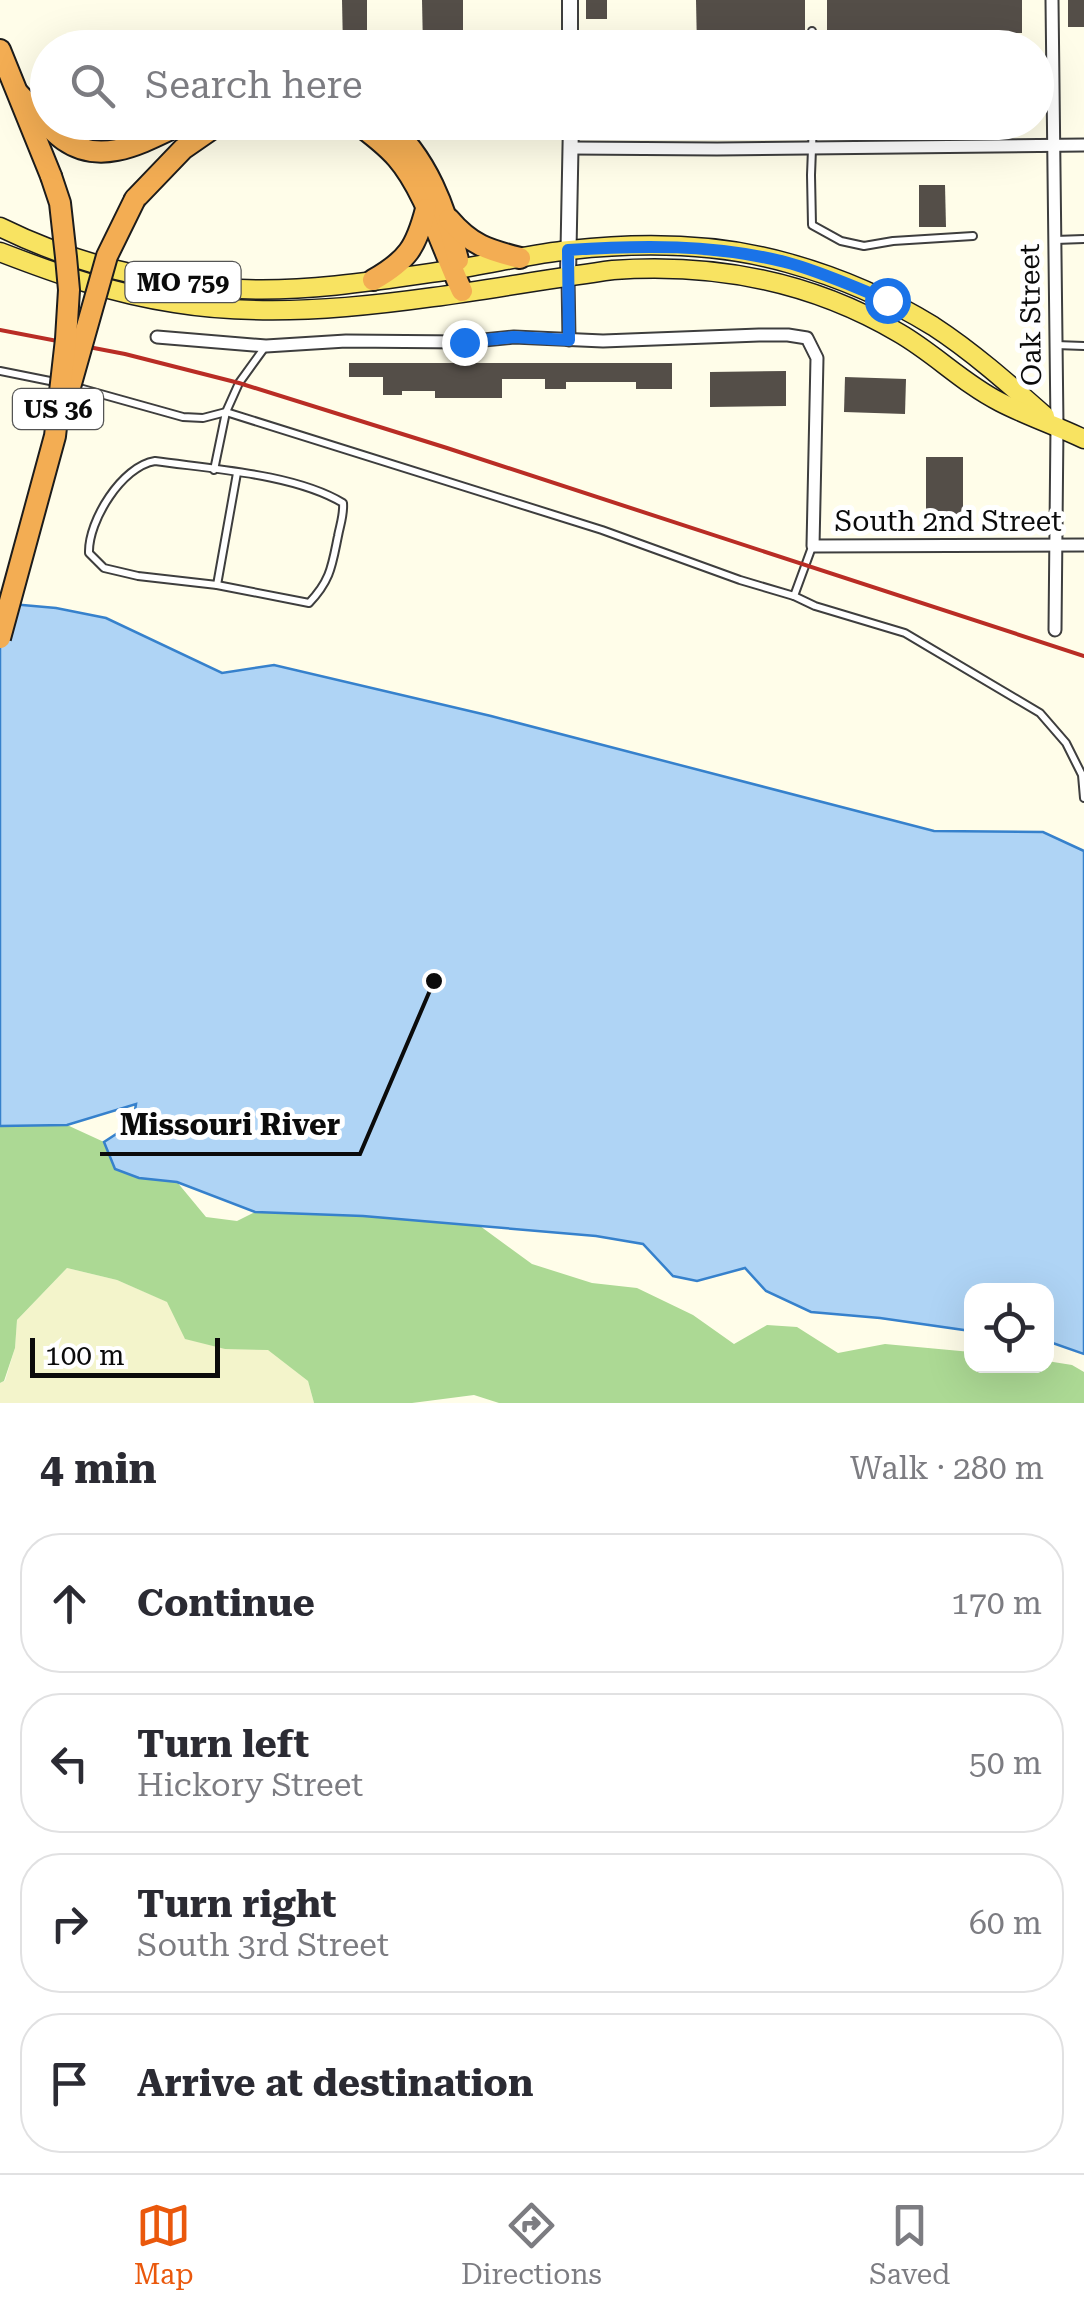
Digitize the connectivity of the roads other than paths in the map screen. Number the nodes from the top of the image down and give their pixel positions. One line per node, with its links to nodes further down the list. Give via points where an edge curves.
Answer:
1 (570, 0): 3 (street)
2 (1052, 0): 4 (street, Oak Street)
3 (570, 30)
4 (1052, 30)
5 (0, 50): 6 (highway, US 36)
6 (19, 94): 7 (highway); 8 (highway, US 36, bridge)
7 (30, 105)
8 (30, 122)
9 (37, 140): 43 (highway, US 36, bridge, via 60,203 69,290)
10 (64, 140): 11 (highway, via 114,152)
11 (148, 140)
12 (196, 140): 43 (highway, bridge, via 135,198 107,256)
13 (379, 140): 22 (highway, via 399,160)
14 (404, 140): 23 (highway)
15 (571, 140): 20 (street)
16 (814, 140): 21 (lane)
17 (1054, 140): 18 (street, Oak Street)
18 (1054, 144): 19 (street); 21 (street); 27 (street, Oak Street)
19 (1084, 145)
20 (571, 148): 21 (street); 28 (street)
21 (814, 148): 25 (lane, via 812,225 823,233 864,246)
22 (426, 209): 31 (highway); 33 (highway, via 410,252)
23 (448, 218): 30 (highway, via 482,248); 31 (highway)
24 (0, 226): 33 (main road, MO 759, via 81,259 190,283 291,288)
25 (973, 236)
26 (1084, 238): 27 (lane)
27 (1054, 240): 37 (street, Oak Street)
28 (568, 250): 30 (main road, MO 759); 32 (street); 42 (main road, MO 759, via 726,250 830,276 935,328)
29 (0, 252): 34 (main road, MO 759, via 121,293 228,309 348,307)
30 (520, 258): 31 (main road, MO 759)
31 (456, 269): 33 (main road, MO 759); 34 (highway)
32 (568, 276): 34 (main road, MO 759); 36 (street); 42 (main road, MO 759, via 702,268 804,290 900,333 999,402)
33 (374, 280)
34 (462, 291)
35 (157, 337): 38 (street)
36 (569, 340): 38 (street); 49 (street, via 807,338 817,358)
37 (1055, 345): 39 (lane); 42 (street, Oak Street)
38 (266, 346): 41 (lane)
39 (1084, 346)
40 (0, 370): 41 (lane, via 183,417)
41 (226, 412): 45 (lane); 51 (lane)
42 (1057, 426): 44 (main road, MO 759); 47 (street, Oak Street)
43 (55, 436): 53 (highway, US 36, bridge)
44 (1084, 439)
45 (214, 470): 46 (lane); 50 (lane, via 142,463 99,515 89,553 104,568)
46 (237, 474): 50 (lane); 50 (lane, via 328,494 344,503 344,513 334,564 310,602)
47 (1056, 545): 48 (street, South 2nd Street); 49 (street, South 2nd Street); 52 (street, Oak Street)
48 (1084, 545)
49 (813, 546): 51 (lane)
50 (217, 585)
51 (794, 596): 54 (lane, via 905,633 1040,713 1066,743 1082,775)
52 (1055, 630)
53 (0, 638)
54 (1084, 798)

